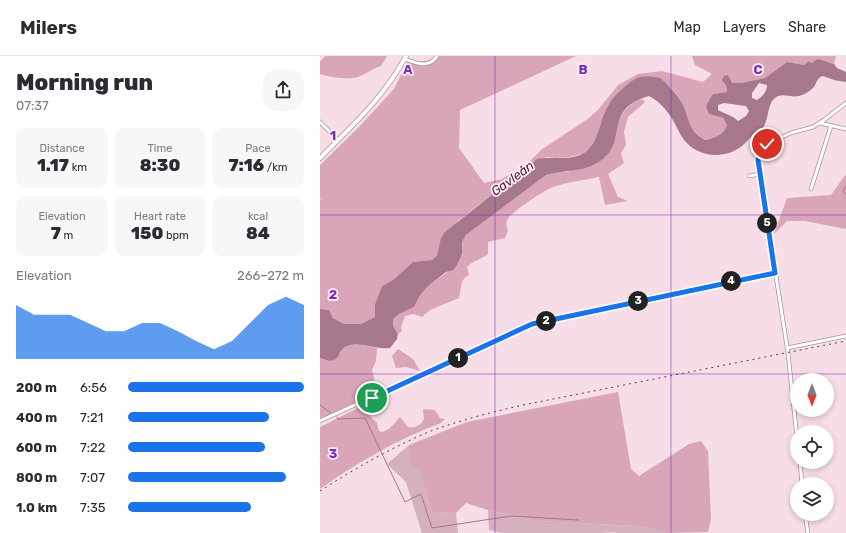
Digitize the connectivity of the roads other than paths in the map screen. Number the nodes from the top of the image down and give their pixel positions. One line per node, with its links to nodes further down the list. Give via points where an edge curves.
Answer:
1 (437, 56): 2 (street, via 426,64 419,64)
2 (406, 57): 8 (main road, via 381,95)
3 (846, 103): 5 (street)
4 (320, 122): 8 (street)
5 (820, 123): 6 (street); 10 (street, via 776,139 761,149 758,160)
6 (831, 126): 7 (street); 12 (street)
7 (846, 129)
8 (338, 140): 9 (main road)
9 (320, 158)
10 (760, 174): 11 (street); 13 (street)
11 (749, 176)
12 (811, 189)
13 (775, 273): 15 (street); 16 (street, via 532,324)
14 (846, 336): 15 (street)
15 (787, 348): 17 (street)
16 (320, 421)
17 (796, 425)
18 (807, 521): 19 (street)
19 (808, 533)

